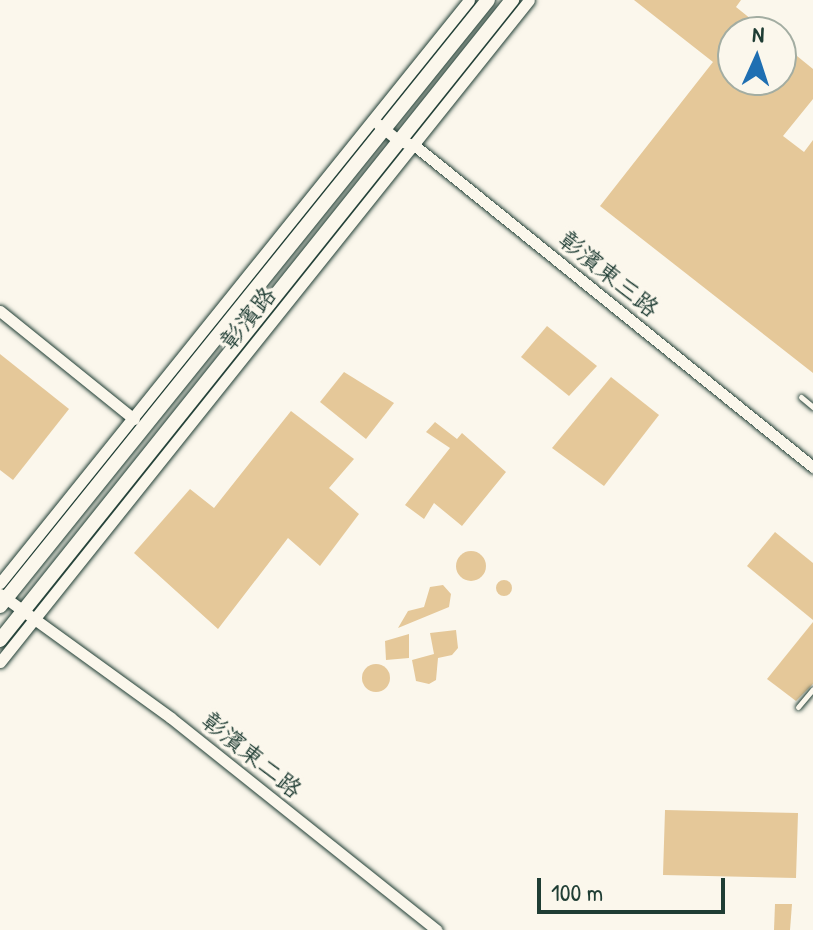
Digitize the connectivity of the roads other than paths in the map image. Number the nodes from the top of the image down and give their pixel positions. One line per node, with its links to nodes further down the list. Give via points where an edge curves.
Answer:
1 (469, 0): 5 (street, 彰濱路)
2 (488, 0): 5 (street, 彰濱路)
3 (512, 0): 6 (street, 彰濱路)
4 (529, 0): 6 (street, 彰濱路)
5 (380, 124): 6 (street, 彰濱東三路); 10 (street, 彰濱路); 13 (street, 彰濱路)
6 (406, 143): 11 (street, 彰濱東三路); 14 (street, 彰濱路)
7 (0, 311): 10 (street)
8 (801, 397): 9 (lane)
9 (813, 407)
10 (134, 419): 12 (street, 彰濱路)
11 (813, 467)
12 (0, 583)
13 (2, 599): 14 (street, 彰濱東二路)
14 (31, 613): 15 (street, 彰濱路); 16 (street, 彰濱路); 19 (street, 彰濱東二路)
15 (0, 640)
16 (0, 662)
17 (813, 689): 18 (lane)
18 (798, 707)
19 (437, 930)

